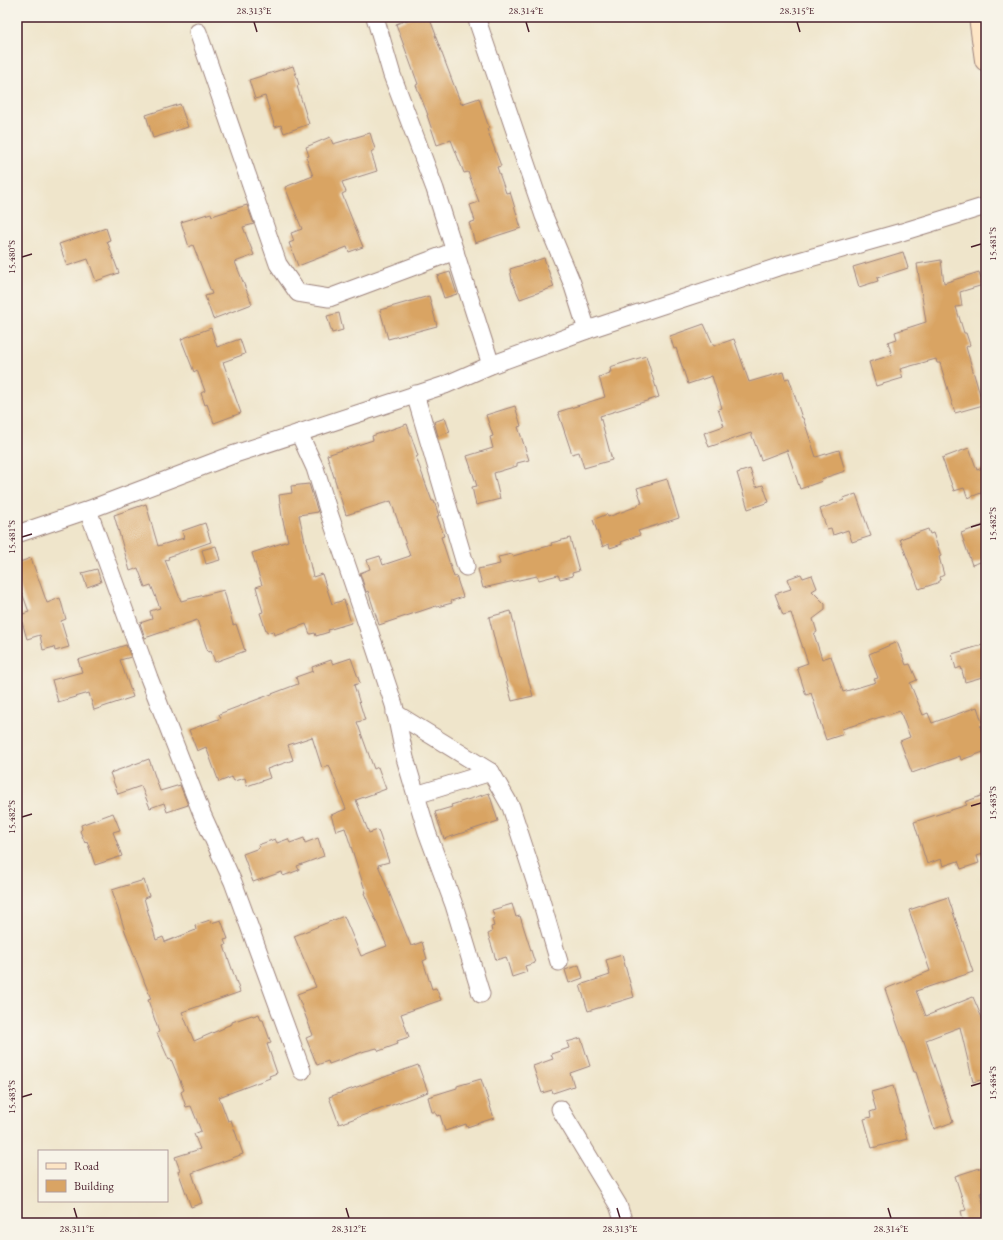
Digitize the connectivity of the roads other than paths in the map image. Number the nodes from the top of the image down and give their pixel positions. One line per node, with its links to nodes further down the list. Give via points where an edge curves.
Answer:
1 (375, 17): 7 (street, via 392,75 435,189)
2 (476, 17): 8 (street, via 544,216 572,283)
3 (980, 17): 5 (street)
4 (198, 32): 7 (street, via 278,264 298,293 329,298)
5 (986, 60)
6 (986, 206): 8 (street, via 778,267)
7 (455, 251): 9 (street)
8 (587, 330): 9 (street)
9 (491, 365): 10 (street, via 445,385)
10 (415, 394): 11 (street); 14 (street)
11 (299, 433): 12 (street); 15 (street, via 315,468)
12 (88, 510): 13 (street); 20 (street, via 202,814 233,882)
13 (17, 534)
14 (466, 567)
15 (395, 713): 16 (street); 17 (street)
16 (491, 772): 17 (street); 18 (street, via 511,807)
17 (416, 794): 19 (street)
18 (559, 962)
19 (481, 994)
20 (302, 1071)
21 (560, 1109): 22 (street, via 618,1205)
22 (624, 1223)

